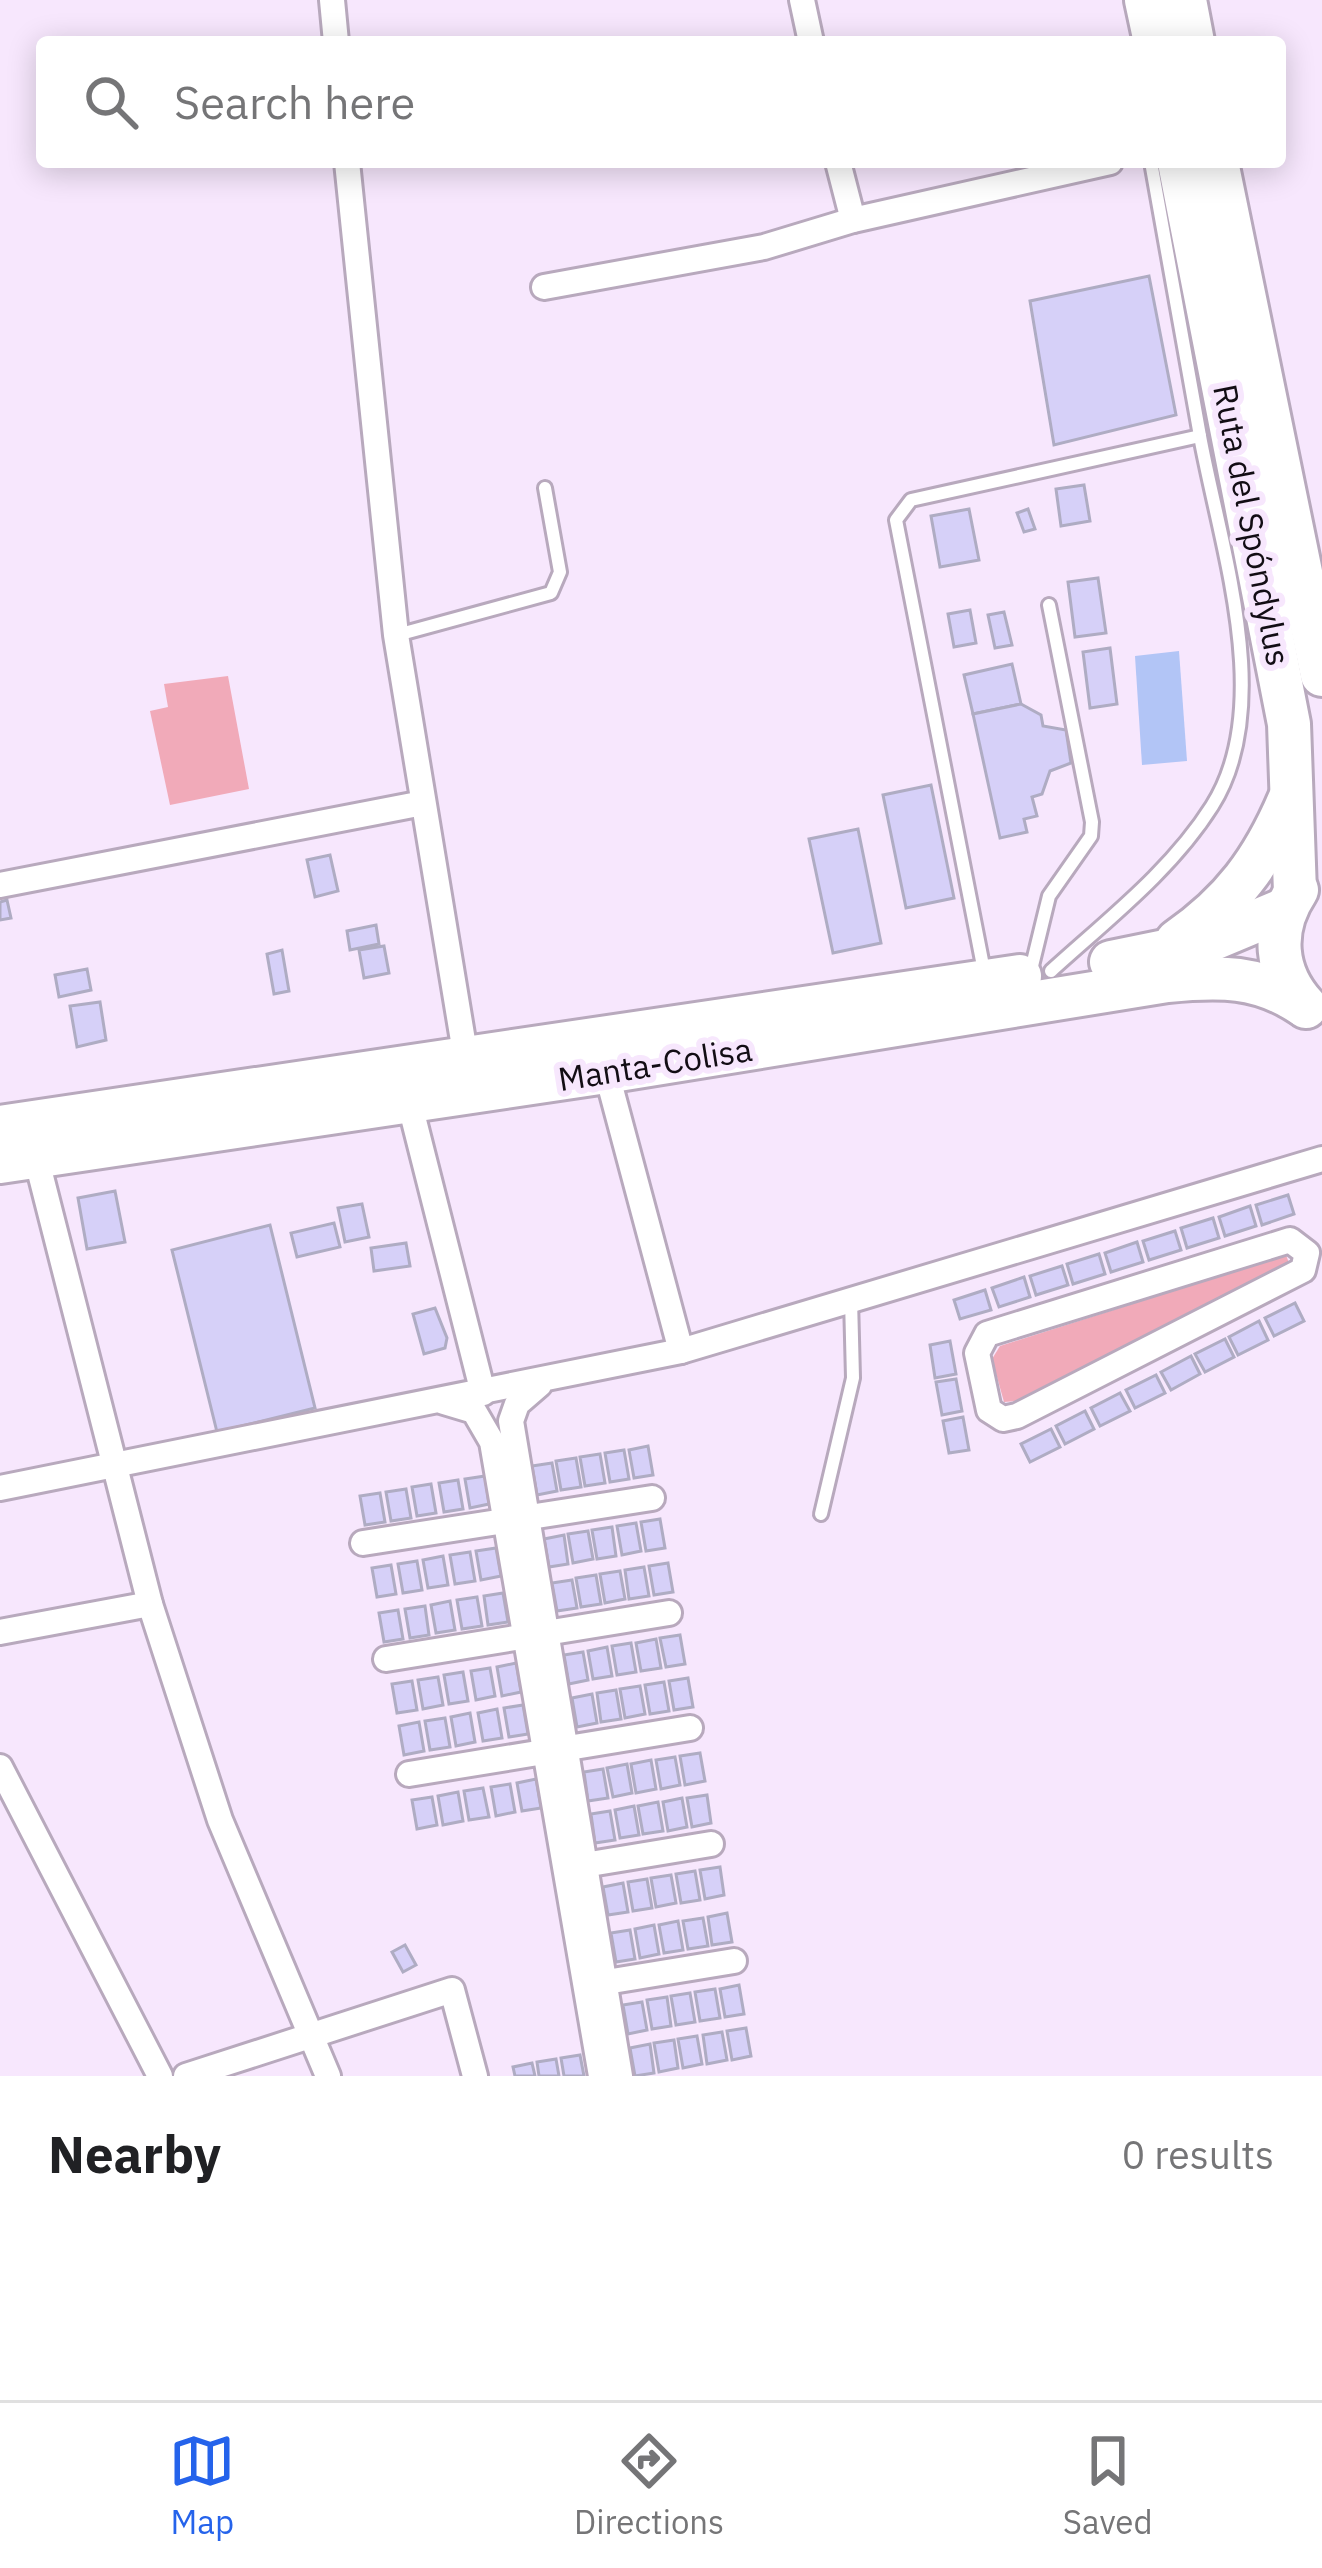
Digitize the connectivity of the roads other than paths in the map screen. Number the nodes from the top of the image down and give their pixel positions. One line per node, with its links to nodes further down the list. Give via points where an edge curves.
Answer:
1 (332, 0): 3 (street)
2 (802, 0): 4 (street)
3 (335, 36)
4 (810, 36)
5 (348, 168): 17 (street)
6 (840, 168): 11 (street)
7 (1083, 168): 11 (street)
8 (1152, 168): 14 (lane)
9 (1182, 168): 13 (highway, Ruta del Spóndylus)
10 (1218, 168): 13 (highway, Ruta del Spóndylus)
11 (853, 220): 12 (street, via 764,247)
12 (544, 287)
13 (1240, 368): 18 (highway, Ruta del Spóndylus); 19 (highway, Ruta del Spóndylus)
14 (1200, 436): 24 (lane, via 1245,685 1238,737 1214,804 1167,865); 25 (lane, via 911,500 896,520)
15 (545, 488): 17 (lane, via 560,572 551,593)
16 (1049, 605): 24 (lane, via 1092,822 1042,911)
17 (396, 635): 20 (street)
18 (1322, 675)
19 (1294, 788): 22 (highway, Ruta del Spóndylus); 23 (highway, via 1249,877 1213,916)
20 (423, 803): 21 (street); 28 (street)
21 (0, 885)
22 (1301, 890): 23 (highway, Manta-Colisa, via 1236,933); 26 (highway, Ruta del Spóndylus, via 1280,959)
23 (1162, 952): 24 (highway, Manta-Colisa)
24 (1040, 973): 25 (highway, Manta-Colisa)
25 (985, 981): 27 (highway, Manta-Colisa)
26 (1312, 1012): 27 (highway, Manta-Colisa, via 1256,981 1185,979)
27 (602, 1056): 28 (highway, Manta-Colisa); 29 (highway, Manta-Colisa); 35 (street)
28 (466, 1059): 29 (highway, Manta-Colisa)
29 (405, 1086): 30 (highway, Manta-Colisa); 31 (highway, Manta-Colisa); 37 (street)
30 (0, 1126)
31 (18, 1159): 40 (street)
32 (1322, 1159): 34 (street)
33 (1314, 1249): 33 (street, via 1289,1240 987,1334 977,1353 988,1410 1017,1416 1303,1270)
34 (851, 1298): 35 (street); 43 (lane, via 853,1378)
35 (681, 1351): 36 (street)
36 (546, 1380): 37 (street); 39 (street, via 512,1413)
37 (483, 1393): 38 (street)
38 (441, 1401): 39 (street, via 474,1411); 40 (street)
39 (504, 1445): 44 (street)
40 (111, 1464): 41 (street); 46 (street)
41 (0, 1488)
42 (652, 1498): 44 (street)
43 (821, 1514)
44 (516, 1520): 45 (street); 49 (street)
45 (363, 1544)
46 (150, 1604): 48 (street); 59 (street, via 220,1820)
47 (669, 1613): 49 (street)
48 (0, 1632)
49 (535, 1634): 50 (street); 52 (street)
50 (386, 1659)
51 (690, 1728): 52 (street)
52 (555, 1750): 54 (street); 56 (street)
53 (0, 1767): 60 (street)
54 (409, 1774)
55 (711, 1844): 56 (street)
56 (575, 1866): 58 (street)
57 (734, 1961): 58 (street)
58 (595, 1983): 64 (street); 65 (street)
59 (311, 2036): 61 (street); 62 (street); 63 (street, via 452,1990)
60 (160, 2076)
61 (186, 2076)
62 (328, 2076)
63 (476, 2076)
64 (601, 2076)
65 (620, 2076)

